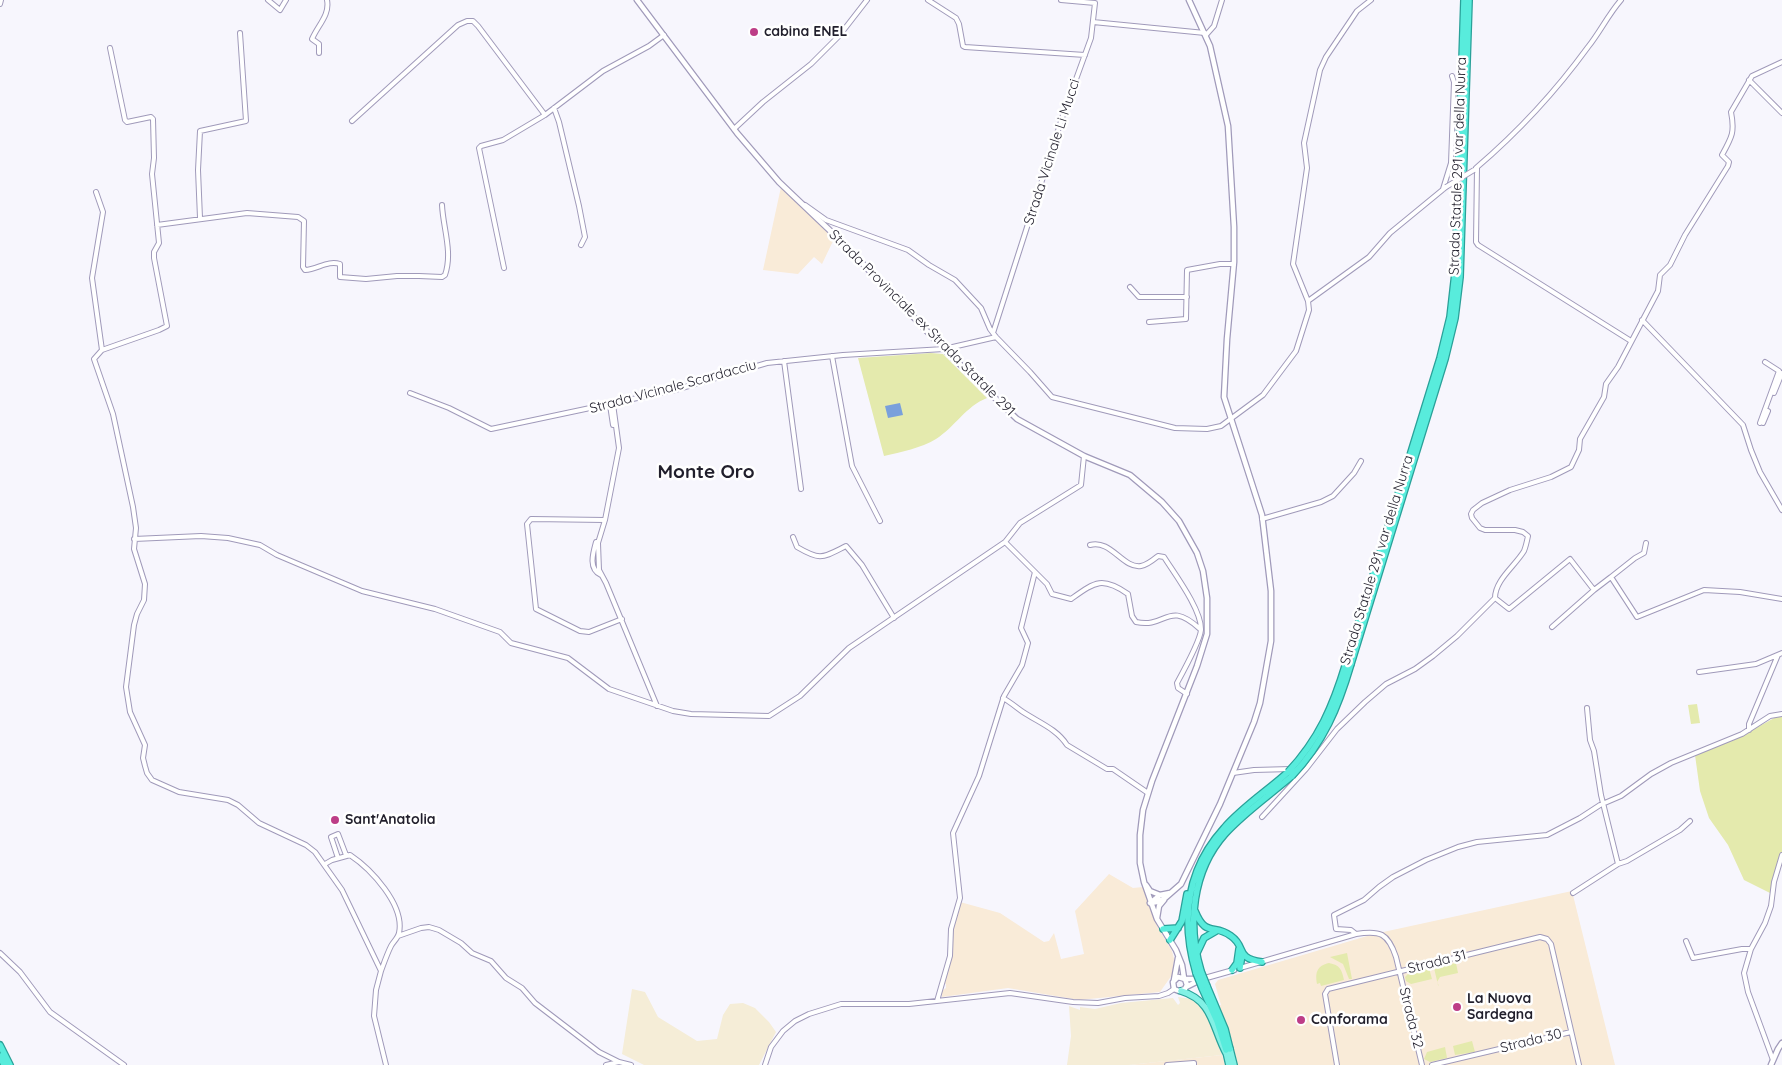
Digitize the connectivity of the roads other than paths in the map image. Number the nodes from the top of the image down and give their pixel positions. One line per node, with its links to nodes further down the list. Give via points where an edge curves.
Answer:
1 (1, 0): 15 (street)
2 (268, 0): 3 (street, via 280,10)
3 (286, 0)
4 (327, 0): 21 (street, via 327,13 312,39 319,44)
5 (637, 0): 19 (street, Strada Provinciale ex Strada Statale 291)
6 (867, 0): 30 (street, via 839,36 811,64)
7 (928, 0): 22 (street, via 956,18 965,48)
8 (1061, 0): 16 (street, Strada Vicinale Li Mucci, via 1095,2)
9 (1189, 0): 18 (street)
10 (1222, 0): 18 (street, via 1214,26)
11 (1371, 0): 43 (street, via 1357,11 1326,57 1320,70 1304,143 1307,168 1293,264)
12 (1464, 0): 47 (highway, Strada Statale 291 var della Nurra, via 1455,273)
13 (1469, 0): 47 (highway, Strada Statale 291 var della Nurra, via 1460,277)
14 (1621, 0): 31 (street, via 1589,47 1531,115)
15 (0, 4)
16 (1093, 22): 18 (street); 22 (street, Strada Vicinale Li Mucci)
17 (240, 33): 36 (street, via 246,121 200,131)
18 (1205, 34): 39 (street, via 1228,126)
19 (664, 35): 26 (street, via 602,71); 30 (street, Strada Provinciale ex Strada Statale 291)
20 (110, 48): 37 (street, via 124,120 153,119 152,174)
21 (319, 53)
22 (1085, 55): 46 (street, Strada Vicinale Li Mucci)
23 (1782, 62): 25 (street)
24 (1452, 76): 32 (street, via 1451,163)
25 (1749, 80): 27 (street); 44 (street, via 1731,112 1733,135 1722,154 1729,162 1728,166 1684,235 1670,265 1660,275 1658,291)
26 (554, 108): 28 (street); 38 (street, via 579,206 584,237)
27 (1782, 113)
28 (545, 116): 29 (street, via 478,26 467,21 458,25); 40 (street, via 503,140 479,148)
29 (352, 121)
30 (734, 129): 34 (street, Strada Provinciale ex Strada Statale 291)
31 (1475, 169): 32 (street, bridge); 48 (street, via 1478,245)
32 (1445, 188): 43 (street, via 1390,233 1369,256)
33 (96, 192): 50 (street, via 102,212 92,278)
34 (796, 198): 46 (street, via 826,220 908,250 955,280 981,308); 49 (street, Strada Provinciale ex Strada Statale 291)
35 (442, 204): 36 (street, via 448,254 447,269 442,277 340,277 340,264 330,262 305,270 304,221 298,217 246,213)
36 (200, 218): 37 (street)
37 (158, 225): 50 (street, via 159,244 154,258 167,326)
38 (581, 245)
39 (1234, 264): 42 (street, via 1187,270); 57 (street, via 1224,388)
40 (504, 268)
41 (1130, 288): 42 (street, via 1139,297)
42 (1187, 297): 45 (street, via 1185,319)
43 (1308, 301): 57 (street, via 1309,310 1296,351 1264,395)
44 (1642, 320): 48 (street); 61 (street, via 1744,425 1760,472)
45 (1149, 322)
46 (994, 335): 49 (street, Strada Vicinale Scardacciu); 57 (street, via 1052,397 1174,428 1207,429 1221,426)
47 (1449, 337): 89 (highway, Strada Statale 291 var della Nurra, bridge, via 1348,663 1329,713)
48 (1631, 341): 73 (street, via 1606,384 1604,397 1580,439 1571,467 1510,490 1472,510 1472,518 1480,528 1515,530 1528,536 1524,550 1501,581)
49 (944, 349): 51 (street, Strada Vicinale Scardacciu); 58 (street, Strada Provinciale ex Strada Statale 291, via 1017,419)
50 (102, 350): 66 (street, via 94,359 113,414 134,507)
51 (832, 356): 52 (street, Strada Vicinale Scardacciu); 64 (street, via 852,466)
52 (784, 361): 56 (street, Strada Vicinale Scardacciu, via 767,362 675,390); 60 (street)
53 (1765, 362): 54 (street, via 1780,371 1762,423)
54 (1782, 373)
55 (410, 393): 56 (street, Strada Vicinale Scardacciu, via 491,429)
56 (612, 404): 63 (street, via 619,448)
57 (1231, 418): 62 (street)
58 (1084, 456): 67 (street, via 1081,486 1020,523); 81 (street, Strada Provinciale ex Strada Statale 291, via 1120,469 1139,481 1179,521 1196,553 1206,586 1207,634)
59 (1362, 460): 62 (street, via 1333,496)
60 (801, 489)
61 (1782, 510)
62 (1262, 519): 88 (street, via 1271,591 1271,641 1260,703)
63 (603, 520): 76 (street, via 597,561); 76 (street, via 530,519 527,524 536,609 589,632)
64 (880, 521)
65 (792, 537): 75 (street, via 797,547 819,557 846,546 862,565)
66 (134, 539): 83 (street, via 201,536 260,545 362,590 435,609 500,632 511,643 568,658 609,689); 97 (street, via 145,593 134,625 126,687 130,712 144,740 143,758 147,773 152,780 179,792 233,802 259,823 306,845)
67 (1005, 542): 70 (street); 75 (street)
68 (1646, 543): 71 (street, via 1644,553)
69 (1090, 544): 78 (street, via 1106,546 1137,566 1148,564 1158,556 1164,557 1191,599)
70 (1035, 572): 78 (street, via 1048,584 1052,594 1071,600 1086,588 1099,582 1107,583 1128,594 1136,622 1154,621 1176,614); 82 (street, via 1022,628 1028,643 1022,665)
71 (1611, 578): 72 (street); 74 (street, via 1637,617 1704,590)
72 (1594, 590): 73 (street, via 1570,559 1509,609); 77 (street)
73 (1495, 598): 87 (street, via 1433,656 1386,684 1337,729)
74 (1782, 599)
75 (894, 618): 83 (street, via 849,648 800,696 769,716 691,714)
76 (622, 619): 83 (street)
77 (1552, 627)
78 (1201, 630): 81 (street, via 1189,663 1177,683)
79 (1780, 654): 80 (street, via 1756,664); 86 (street)
80 (1699, 672)
81 (1186, 694): 90 (street, Strada Provinciale ex Strada Statale 291)
82 (1003, 698): 90 (street, via 1044,724 1066,745 1107,769 1113,769); 131 (street, via 979,776 952,833 960,898 951,930 950,956)
83 (657, 706)
84 (1587, 708): 91 (street, via 1590,740)
85 (1782, 714): 86 (street, via 1770,716)
86 (1749, 730): 91 (street, via 1671,763)
87 (1306, 769): 88 (street); 92 (street)
88 (1233, 773): 102 (street, via 1185,877 1176,890)
89 (1290, 774): 100 (highway, Strada Statale 291 var della Nurra, via 1224,827 1207,851); 104 (highway, Strada Statale 291 var della Nurra, via 1224,835 1213,850 1201,877)
90 (1148, 793): 99 (street, Strada Provinciale ex Strada Statale 291, via 1140,834)
91 (1604, 804): 98 (street); 109 (street, via 1547,835 1466,844 1393,877 1364,900 1334,915 1336,929 1351,930)
92 (1262, 817)
93 (1690, 821): 98 (street, via 1680,830)
94 (346, 855): 96 (street); 96 (street, via 338,834 331,837); 110 (street, via 350,854 362,862 380,881 398,919)
95 (1782, 855): 114 (street, via 1771,906)
96 (338, 858): 97 (street)
97 (325, 864): 123 (street, via 349,904)
98 (1618, 864): 101 (street)
99 (1144, 882): 102 (street, via 1150,891); 103 (street, Strada Provinciale ex Strada Statale 291)
100 (1193, 883): 106 (highway); 125 (highway, Strada Statale 291 var della Nurra, via 1187,929)
101 (1573, 893)
102 (1162, 897): 103 (street); 105 (street)
103 (1150, 903): 105 (street, Strada Provinciale ex Strada Statale 291)
104 (1194, 909): 108 (highway, via 1203,926); 118 (highway, Strada Statale 291 var della Nurra, via 1192,928)
105 (1157, 919): 107 (street, Strada Provinciale ex Strada Statale 291)
106 (1178, 928): 107 (highway); 111 (highway)
107 (1162, 929): 111 (street, Strada Provinciale ex Strada Statale 291)
108 (1216, 931): 113 (highway, via 1226,932); 118 (highway, via 1204,938)
109 (1356, 934): 119 (street); 124 (street, Strada 32, via 1371,931 1387,938)
110 (398, 936): 123 (street); 137 (street, via 422,928 439,930 491,961 535,1003 599,1052)
111 (1170, 940): 117 (street, Strada Provinciale ex Strada Statale 291)
112 (1686, 941): 114 (street, via 1694,958)
113 (1239, 947): 116 (highway); 122 (highway, via 1240,954)
114 (1751, 949): 138 (street, via 1744,970 1745,979)
115 (0, 953): 141 (street, via 20,972 50,1012)
116 (1242, 954): 119 (highway); 121 (highway)
117 (1178, 956): 120 (street, Strada Provinciale ex Strada Statale 291); 128 (street)
118 (1196, 956): 125 (highway, Strada Statale 291 var della Nurra)
119 (1262, 962): 121 (street)
120 (1182, 965): 125 (street, via 1185,971); 126 (street, Strada Provinciale ex Strada Statale 291)
121 (1240, 968): 122 (street)
122 (1232, 970): 127 (street)
123 (381, 971): 142 (street, via 374,1016)
124 (1399, 971): 132 (street, Strada 31, via 1540,937 1547,939 1551,944); 150 (street, Strada 31, via 1328,989 1325,994); 151 (street, Strada 32)
125 (1197, 974): 126 (street); 127 (street); 135 (highway, Strada Statale 291 var della Nurra, bridge, via 1220,1015)
126 (1184, 979): 128 (street, via 1178,977); 130 (street)
127 (1202, 979): 130 (street)
128 (1174, 980): 129 (street)
129 (1174, 989): 130 (street); 131 (street, via 1159,996 1098,1003 1016,992)
130 (1184, 989): 135 (main road, via 1206,1006)
131 (937, 1001): 145 (street, via 847,1003 810,1014 795,1021 784,1032 771,1047)
132 (1571, 1032): 152 (street, Strada 30); 153 (street)
133 (1782, 1043): 138 (street)
134 (0, 1045): 140 (highway)
135 (1228, 1051): 148 (main road, Strada Statale 291 var della Nurra); 149 (main road, Strada Statale 291 var della Nurra)
136 (0, 1056): 139 (highway)
137 (619, 1062): 143 (street); 144 (street)
138 (1772, 1062)
139 (4, 1065)
140 (10, 1065)
141 (124, 1065)
142 (386, 1065)
143 (606, 1065)
144 (631, 1065)
145 (764, 1065)
146 (1167, 1065): 147 (street, via 1194,1062)
147 (1194, 1065)
148 (1229, 1065)
149 (1234, 1065)
150 (1338, 1065)
151 (1422, 1065)
152 (1432, 1065)
153 (1579, 1065)

